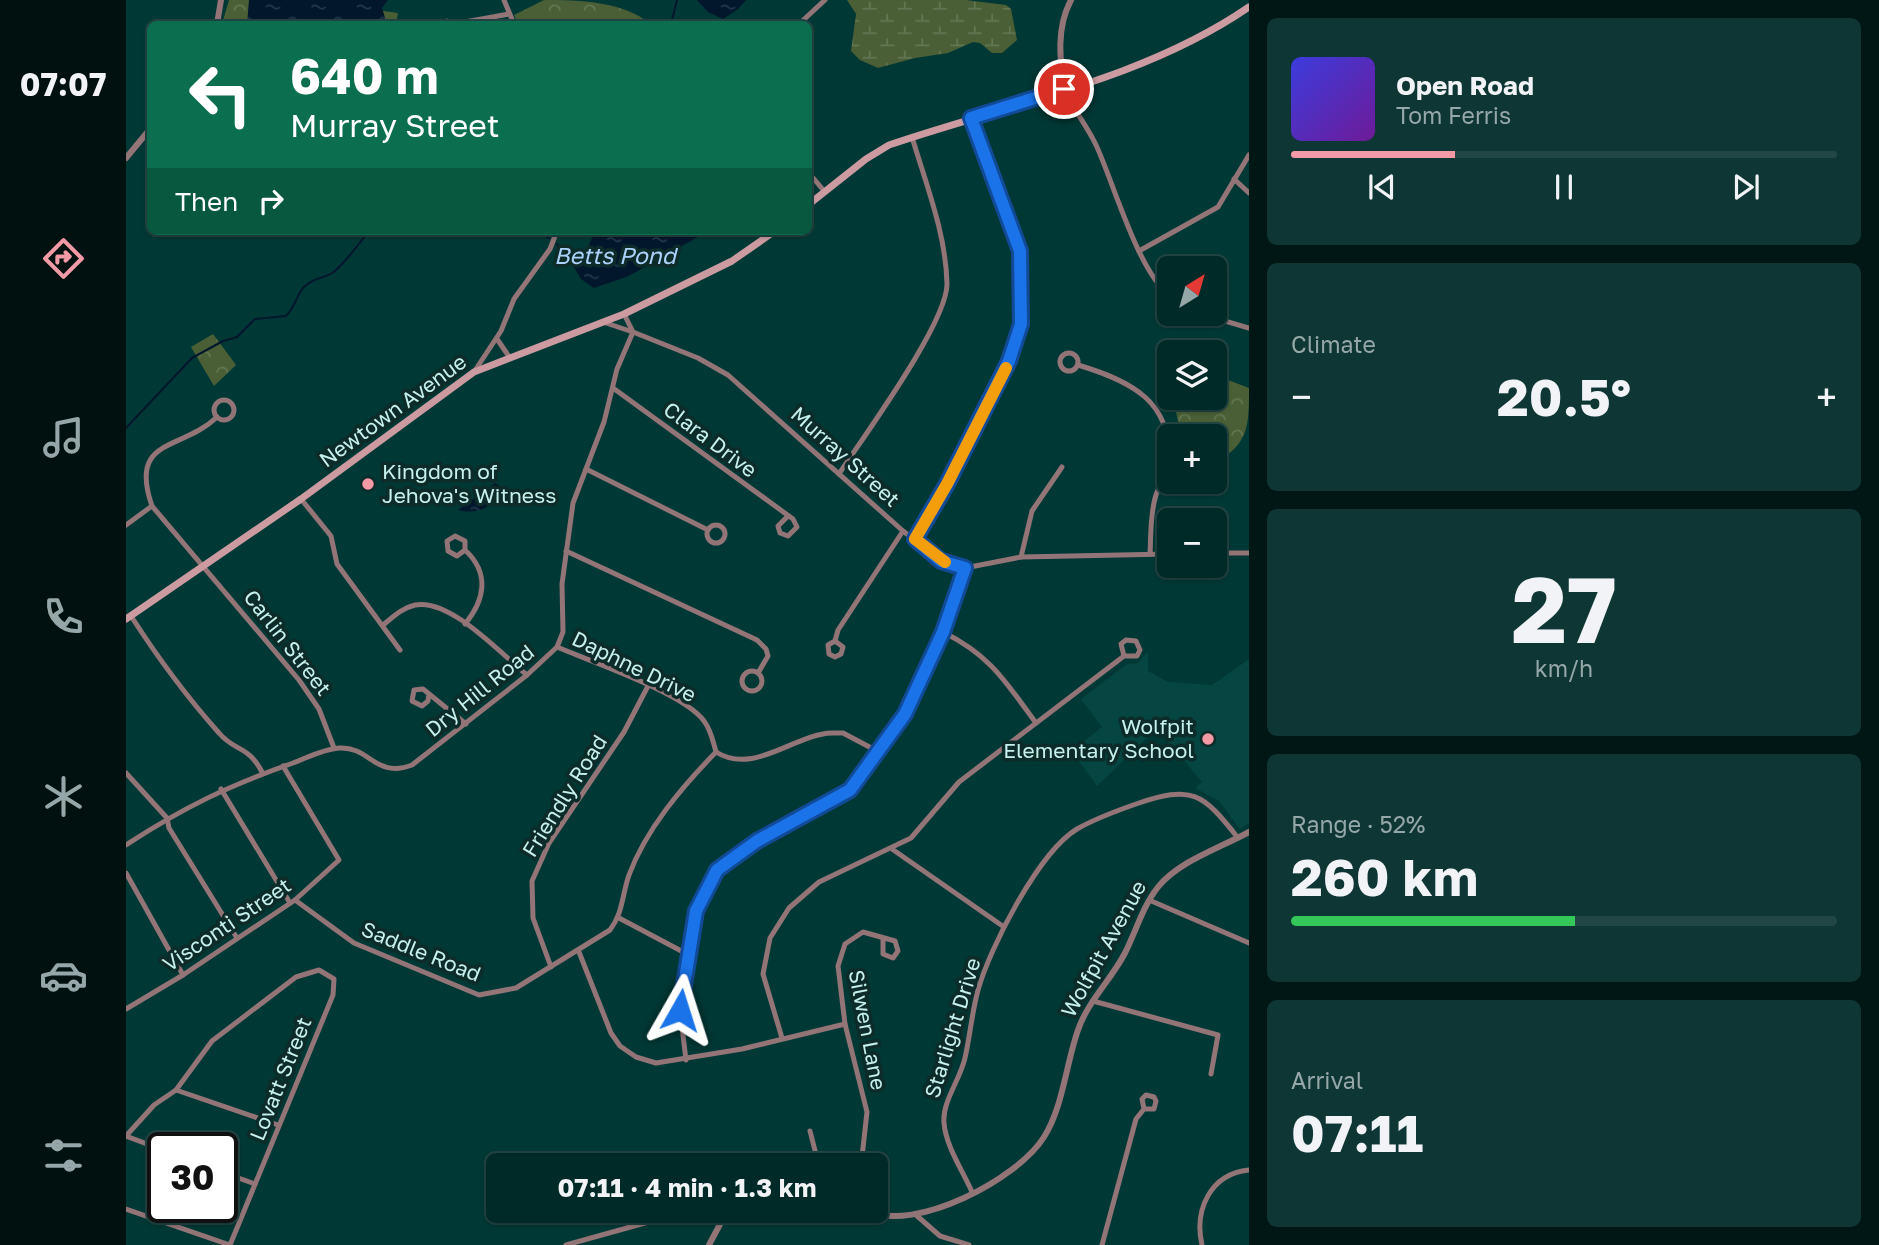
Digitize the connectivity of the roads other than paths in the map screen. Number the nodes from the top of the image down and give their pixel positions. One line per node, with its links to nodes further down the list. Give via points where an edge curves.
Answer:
1 (221, 0): 7 (street)
2 (504, 0): 6 (street)
3 (825, 0): 10 (street)
4 (1071, 0): 11 (street, via 1060,31)
5 (1249, 7): 11 (main road, via 1167,51)
6 (509, 14): 8 (street); 9 (street)
7 (218, 21)
8 (470, 21)
9 (512, 21)
10 (802, 21)
11 (1064, 89): 12 (main road); 24 (street, via 1100,154)
12 (971, 118): 14 (main road); 46 (street, via 1020,251 1021,324 1009,361)
13 (147, 133): 16 (street)
14 (912, 137): 19 (main road, via 880,150); 39 (street, via 942,240 947,286 939,319)
15 (1249, 155): 18 (street)
16 (126, 158)
17 (812, 177): 19 (street)
18 (1234, 179): 20 (street); 24 (street, via 1217,207)
19 (825, 192): 21 (main road)
20 (1249, 193)
21 (812, 202)
22 (555, 235): 31 (street, via 514,299)
23 (769, 235): 26 (main road, Newtown Avenue, via 732,261)
24 (1139, 251): 25 (street)
25 (1157, 282)
26 (624, 314): 27 (main road, Newtown Avenue); 30 (street)
27 (603, 322): 30 (street, Murray Street); 32 (main road, Newtown Avenue)
28 (1227, 322): 29 (street)
29 (1249, 328)
30 (633, 332): 35 (street, Dry Hill Road); 39 (street, Murray Street, via 728,375)
31 (497, 339): 32 (street); 34 (street)
32 (510, 358): 34 (main road, Newtown Avenue)
33 (1078, 365): 51 (street, via 1129,384 1157,407 1165,426 1168,467 1156,495)
34 (474, 372): 40 (main road, Newtown Avenue)
35 (614, 388): 38 (street, Dry Hill Road); 42 (street, Clara Drive)
36 (217, 417): 41 (street, via 158,449 146,464 145,487)
37 (1062, 467): 53 (street, via 1032,511)
38 (586, 468): 44 (street); 48 (street, Dry Hill Road, via 573,503)
39 (839, 474): 45 (street, Murray Street)
40 (301, 499): 54 (main road, Newtown Avenue); 58 (street, via 331,536 337,564)
41 (152, 506): 43 (street); 54 (street, Carlin Street)
42 (788, 517)
43 (126, 525)
44 (708, 530)
45 (903, 531): 46 (street, Murray Street); 60 (street, via 857,598)
46 (915, 539): 55 (street, Murray Street, via 941,561)
47 (465, 550): 57 (street, via 478,566 483,584 480,601)
48 (566, 551): 61 (street, Dry Hill Road, via 564,632); 64 (street, via 757,640 768,656)
49 (1227, 553): 50 (street)
50 (1249, 553)
51 (1150, 554): 52 (street); 53 (street)
52 (1157, 554)
53 (1021, 557): 55 (street)
54 (204, 564): 56 (main road, Newtown Avenue); 70 (street, Carlin Street, via 299,680 319,709)
55 (965, 568): 59 (street)
56 (129, 617): 74 (street, via 169,674 222,736 254,756)
57 (465, 624): 58 (street, via 438,605 428,604 401,610); 65 (street)
58 (383, 625): 62 (street)
59 (943, 632): 68 (street, via 973,647 991,663); 71 (street, via 905,714)
60 (835, 641)
61 (557, 647): 65 (street, Dry Hill Road); 66 (street, Daphne Drive)
62 (400, 650)
63 (1124, 656): 68 (street)
64 (758, 673)
65 (527, 675): 69 (street, Dry Hill Road)
66 (648, 686): 72 (street, Daphne Drive, via 703,719); 92 (street, Friendly Road, via 617,742 549,843 532,881 533,918)
67 (429, 695): 69 (street)
68 (1037, 723): 81 (street, via 960,782 911,838)
69 (466, 724): 70 (street, Dry Hill Road, via 412,765 398,770 386,769 348,748)
70 (334, 748): 73 (street)
71 (877, 751): 72 (street, via 843,733 823,733 757,757 724,757); 91 (street, via 850,790 757,841 717,870 696,911)
72 (716, 752): 85 (street, via 654,826 629,874)
73 (283, 766): 74 (street); 84 (street, Visconti Street, via 339,860)
74 (262, 772): 76 (street)
75 (126, 773): 77 (street)
76 (221, 789): 77 (street); 84 (street)
77 (167, 818): 80 (street); 87 (street)
78 (1249, 832): 79 (street, Wolfpit Avenue)
79 (1238, 838): 83 (street, Wolfpit Avenue, via 1172,874); 86 (street, Starlight Drive, via 1210,803 1186,792 1170,793 1104,816 1075,830 1053,852)
80 (126, 845)
81 (892, 849): 86 (street); 97 (street, via 819,882 779,920 762,974)
82 (126, 873): 93 (street)
83 (1149, 900): 89 (street); 94 (street, Wolfpit Avenue, via 1125,954)
84 (293, 902): 87 (street, Visconti Street); 92 (street, Saddle Road, via 354,943 479,995 516,988)
85 (619, 918): 90 (street, Saddle Road); 91 (street)
86 (1004, 927): 111 (street, Starlight Drive, via 978,991 965,1060 944,1115 952,1149)
87 (237, 938): 93 (street, Visconti Street)
88 (883, 939): 96 (street, Silwen Lane, via 863,932 845,944 840,955)
89 (1249, 943)
90 (579, 952): 92 (street, Saddle Road); 98 (street, via 620,1046 656,1063)
91 (687, 954): 98 (street, via 680,1010)
92 (551, 967)
93 (184, 975): 95 (street, Visconti Street)
94 (1093, 1001): 99 (street, via 1218,1035); 111 (street, Wolfpit Avenue, via 1079,1028 1045,1136 1017,1165)
95 (126, 1009)
96 (845, 1024): 97 (street); 107 (street, Silwen Lane, via 867,1112)
97 (782, 1038): 98 (street)
98 (686, 1060)
99 (1212, 1074)
100 (176, 1090): 102 (street); 102 (street, Lovatt Street, via 212,1041 296,977 318,971 334,979 333,995); 104 (street)
101 (1144, 1109): 121 (street, via 1136,1119)
102 (278, 1125): 110 (street, Lovatt Street)
103 (810, 1131): 106 (street)
104 (126, 1136): 105 (street)
105 (147, 1144)
106 (816, 1153)
107 (862, 1153)
108 (1249, 1170): 122 (street, via 1221,1180 1205,1198 1199,1220)
109 (238, 1178): 110 (street)
110 (255, 1184): 117 (street, Lovatt Street)
111 (972, 1192): 113 (street, Wolfpit Avenue)
112 (126, 1209): 117 (street)
113 (916, 1215): 114 (street, Wolfpit Avenue); 120 (street, via 937,1234)
114 (888, 1217)
115 (645, 1223): 118 (street)
116 (721, 1223): 119 (street)
117 (230, 1245)
118 (566, 1245)
119 (709, 1245)
120 (969, 1245)
121 (1102, 1245)
122 (1202, 1245)

